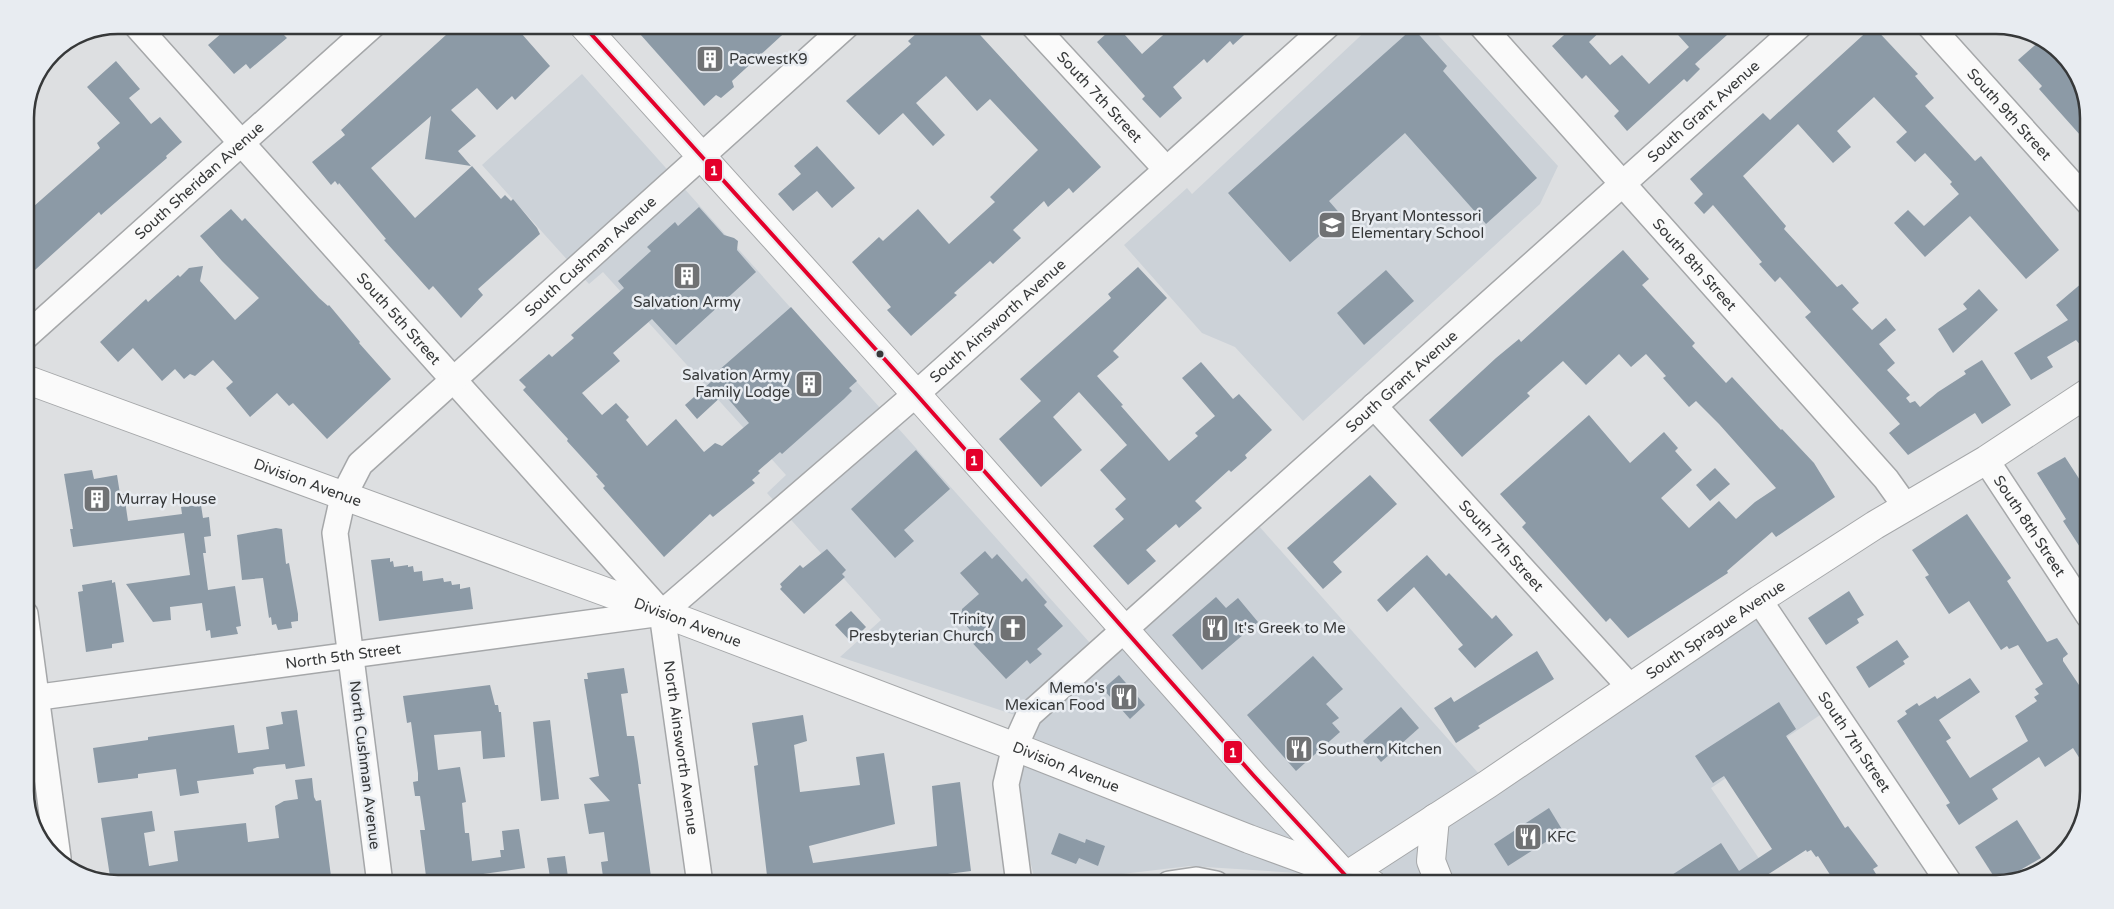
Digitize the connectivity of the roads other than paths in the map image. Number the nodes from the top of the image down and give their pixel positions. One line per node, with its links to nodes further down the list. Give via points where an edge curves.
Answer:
1 (144, 34): 10 (street, South 5th Street)
2 (363, 34): 10 (street, South Sheridan Avenue)
3 (591, 34): 11 (main road)
4 (837, 34): 11 (street, South Cushman Avenue)
5 (1041, 34): 12 (street, South 7th Street)
6 (1318, 34): 12 (street, South Ainsworth Avenue)
7 (1490, 34): 13 (street, South 8th Street)
8 (1790, 34): 13 (street, South Grant Avenue)
9 (1937, 34): 14 (street, South 9th Street)
10 (241, 143): 15 (street, South Sheridan Avenue); 16 (street, South 5th Street)
11 (702, 157): 16 (street, South Cushman Avenue); 18 (main road)
12 (1166, 169): 18 (street, South Ainsworth Avenue)
13 (1622, 183): 20 (street, South Grant Avenue); 23 (street, South 8th Street, via 1886,479)
14 (2080, 189)
15 (34, 329)
16 (453, 380): 22 (street, South Cushman Avenue, via 360,464); 26 (street, South 5th Street)
17 (34, 382): 22 (main road, Division Avenue)
18 (916, 394): 26 (street, South Ainsworth Avenue); 27 (main road)
19 (2080, 398): 21 (main road, South Sprague Avenue)
20 (1374, 406): 27 (street, South Grant Avenue); 29 (street, South 7th Street)
21 (1986, 460): 23 (main road, South Sprague Avenue); 25 (street, South 8th Street)
22 (343, 497): 26 (main road, Division Avenue); 28 (street, North Cushman Avenue, via 335,533)
23 (1906, 507): 24 (main road, South Sprague Avenue)
24 (1759, 600): 29 (main road, South Sprague Avenue); 42 (street, South 7th Street)
25 (2080, 602)
26 (662, 613): 28 (street, North 5th Street); 32 (main road, Division Avenue); 36 (street, North Ainsworth Avenue)
27 (1124, 629): 32 (street, South Grant Avenue, via 1029,714); 39 (main road)
28 (350, 656): 30 (street, North 5th Street); 35 (street, North Cushman Avenue)
29 (1629, 686): 33 (main road, South Sprague Avenue)
30 (34, 698)
31 (34, 716): 34 (street)
32 (1015, 746): 37 (street, South Grant Avenue, via 1006,784); 38 (main road, Division Avenue)
33 (1435, 818): 40 (main road, South Sprague Avenue); 41 (main road, via 1431,861)
34 (56, 848)
35 (379, 875)
36 (699, 875)
37 (1018, 875)
38 (1329, 875)
39 (1337, 875)
40 (1349, 875)
41 (1436, 875)
42 (1944, 875)

